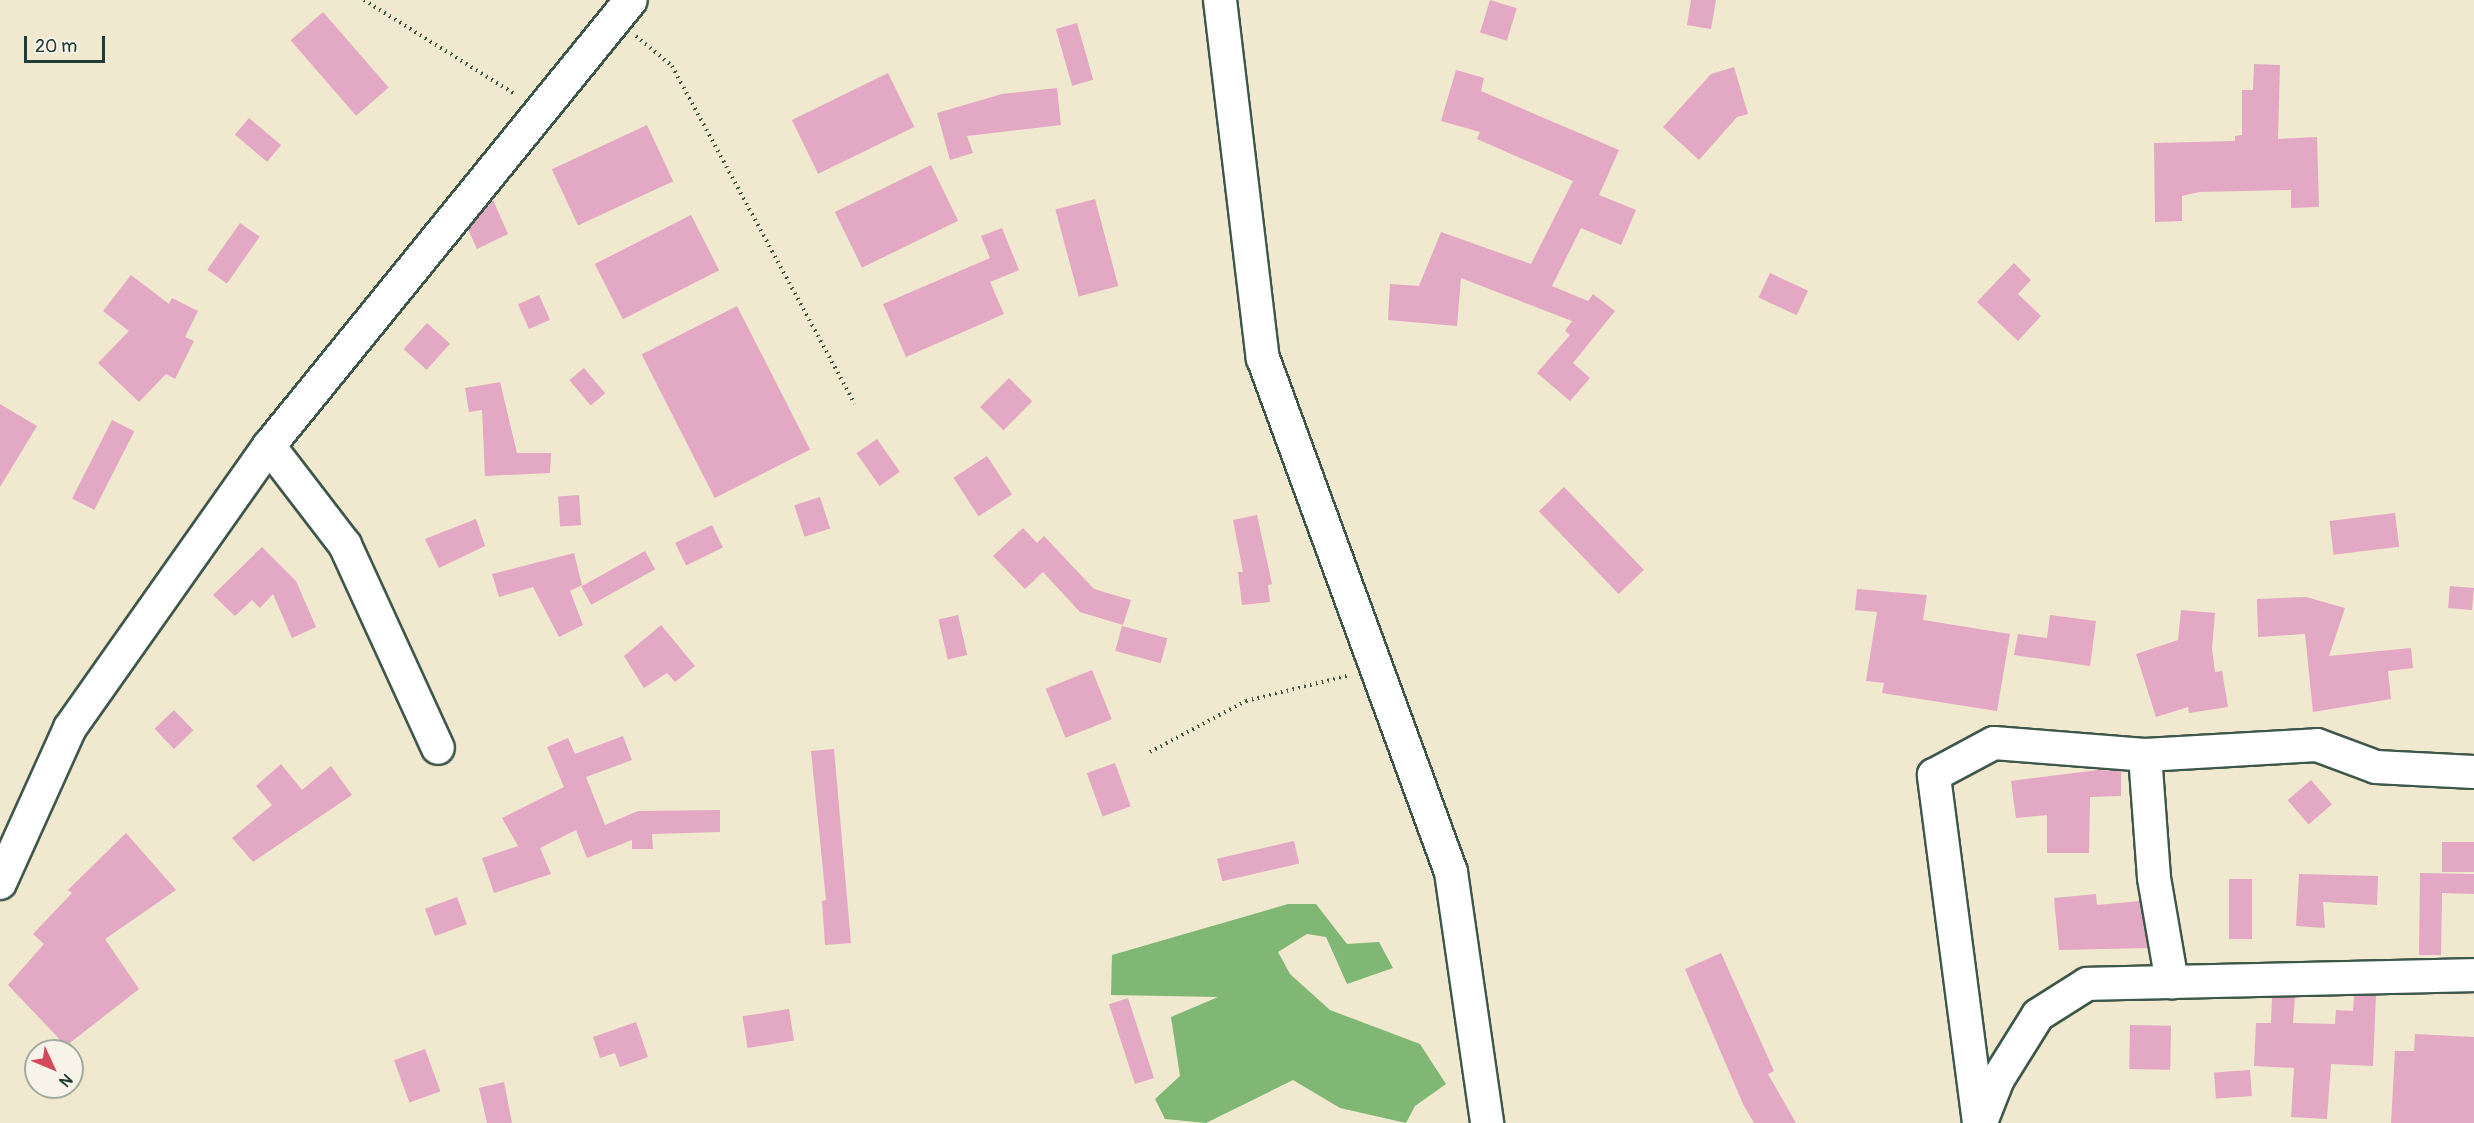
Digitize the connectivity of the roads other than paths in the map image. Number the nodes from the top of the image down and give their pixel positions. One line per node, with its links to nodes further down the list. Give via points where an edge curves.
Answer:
1 (1220, 0): 10 (street, via 1263,358 1451,872)
2 (623, 9): 3 (street)
3 (269, 446): 4 (street, via 345,545); 7 (street, via 70,728)
4 (438, 748)
5 (2145, 755): 6 (street, via 2317,745 2376,767); 9 (street, via 2154,878); 11 (street, via 1994,743 1934,775)
6 (2474, 772)
7 (0, 883)
8 (2474, 975): 9 (street)
9 (2172, 982): 11 (street, via 2087,984 2038,1015 1998,1079)
10 (1487, 1123)
11 (1980, 1123)

